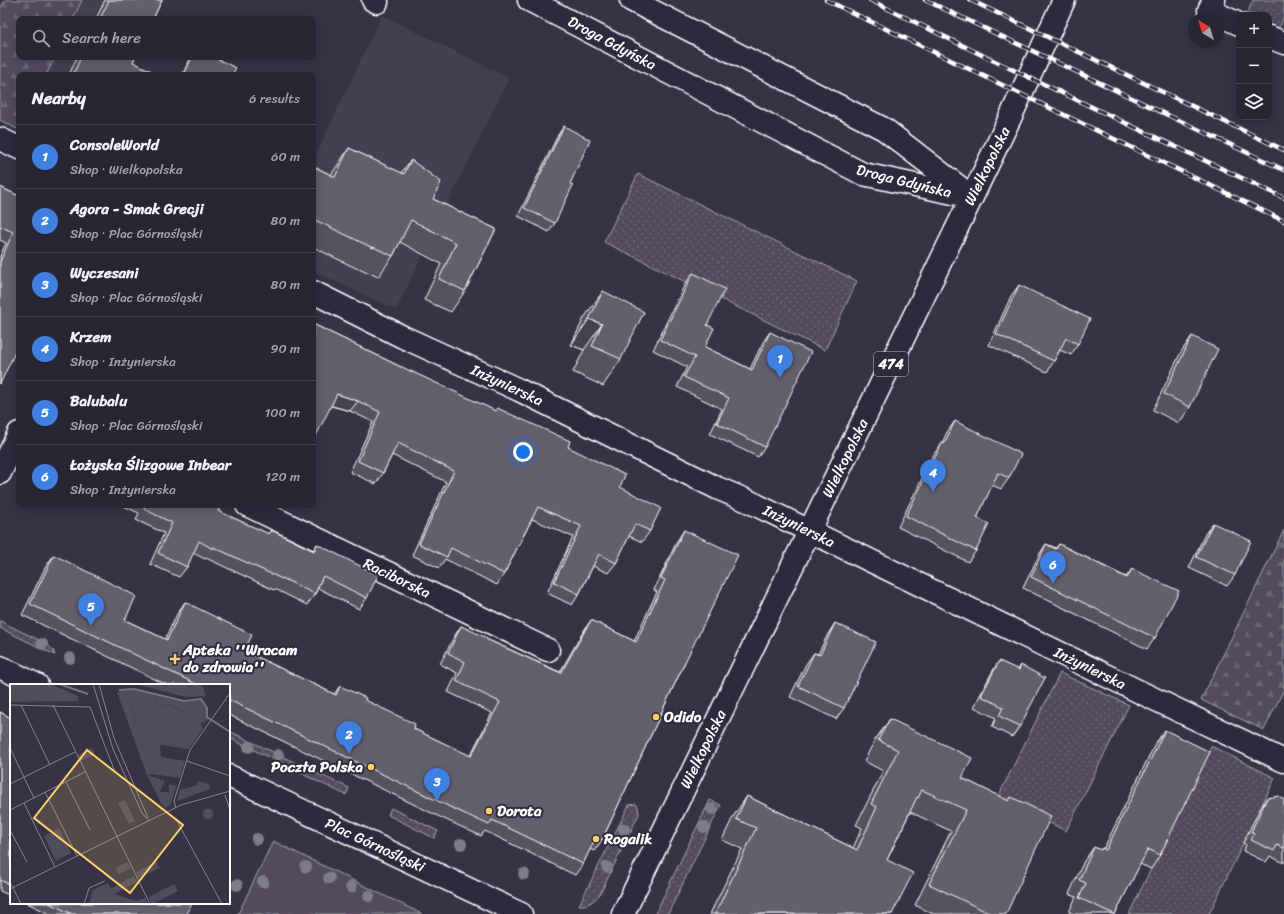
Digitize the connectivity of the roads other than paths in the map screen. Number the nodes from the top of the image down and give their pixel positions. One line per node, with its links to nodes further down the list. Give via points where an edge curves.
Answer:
1 (529, 0): 10 (street, Droga Gdyńska, via 863,174)
2 (631, 0): 10 (street, Droga Gdyńska, via 884,130)
3 (1064, 0): 10 (street, Wielkopolska / 474)
4 (1211, 5): 5 (street)
5 (1236, 22)
6 (1272, 38): 7 (street)
7 (1284, 44)
8 (0, 139): 9 (street)
9 (16, 147)
10 (972, 198): 15 (street, Wielkopolska / 474)
11 (316, 294): 15 (street, Inżynierska)
12 (16, 439): 13 (street)
13 (0, 473)
14 (253, 508): 16 (street, Raciborska)
15 (809, 531): 19 (street, Inżynierska); 22 (street, Wielkopolska / 474)
16 (548, 650)
17 (0, 667): 18 (street)
18 (35, 684)
19 (1284, 761)
20 (230, 776): 21 (street, Plac Górnośląski)
21 (521, 914)
22 (623, 914)

